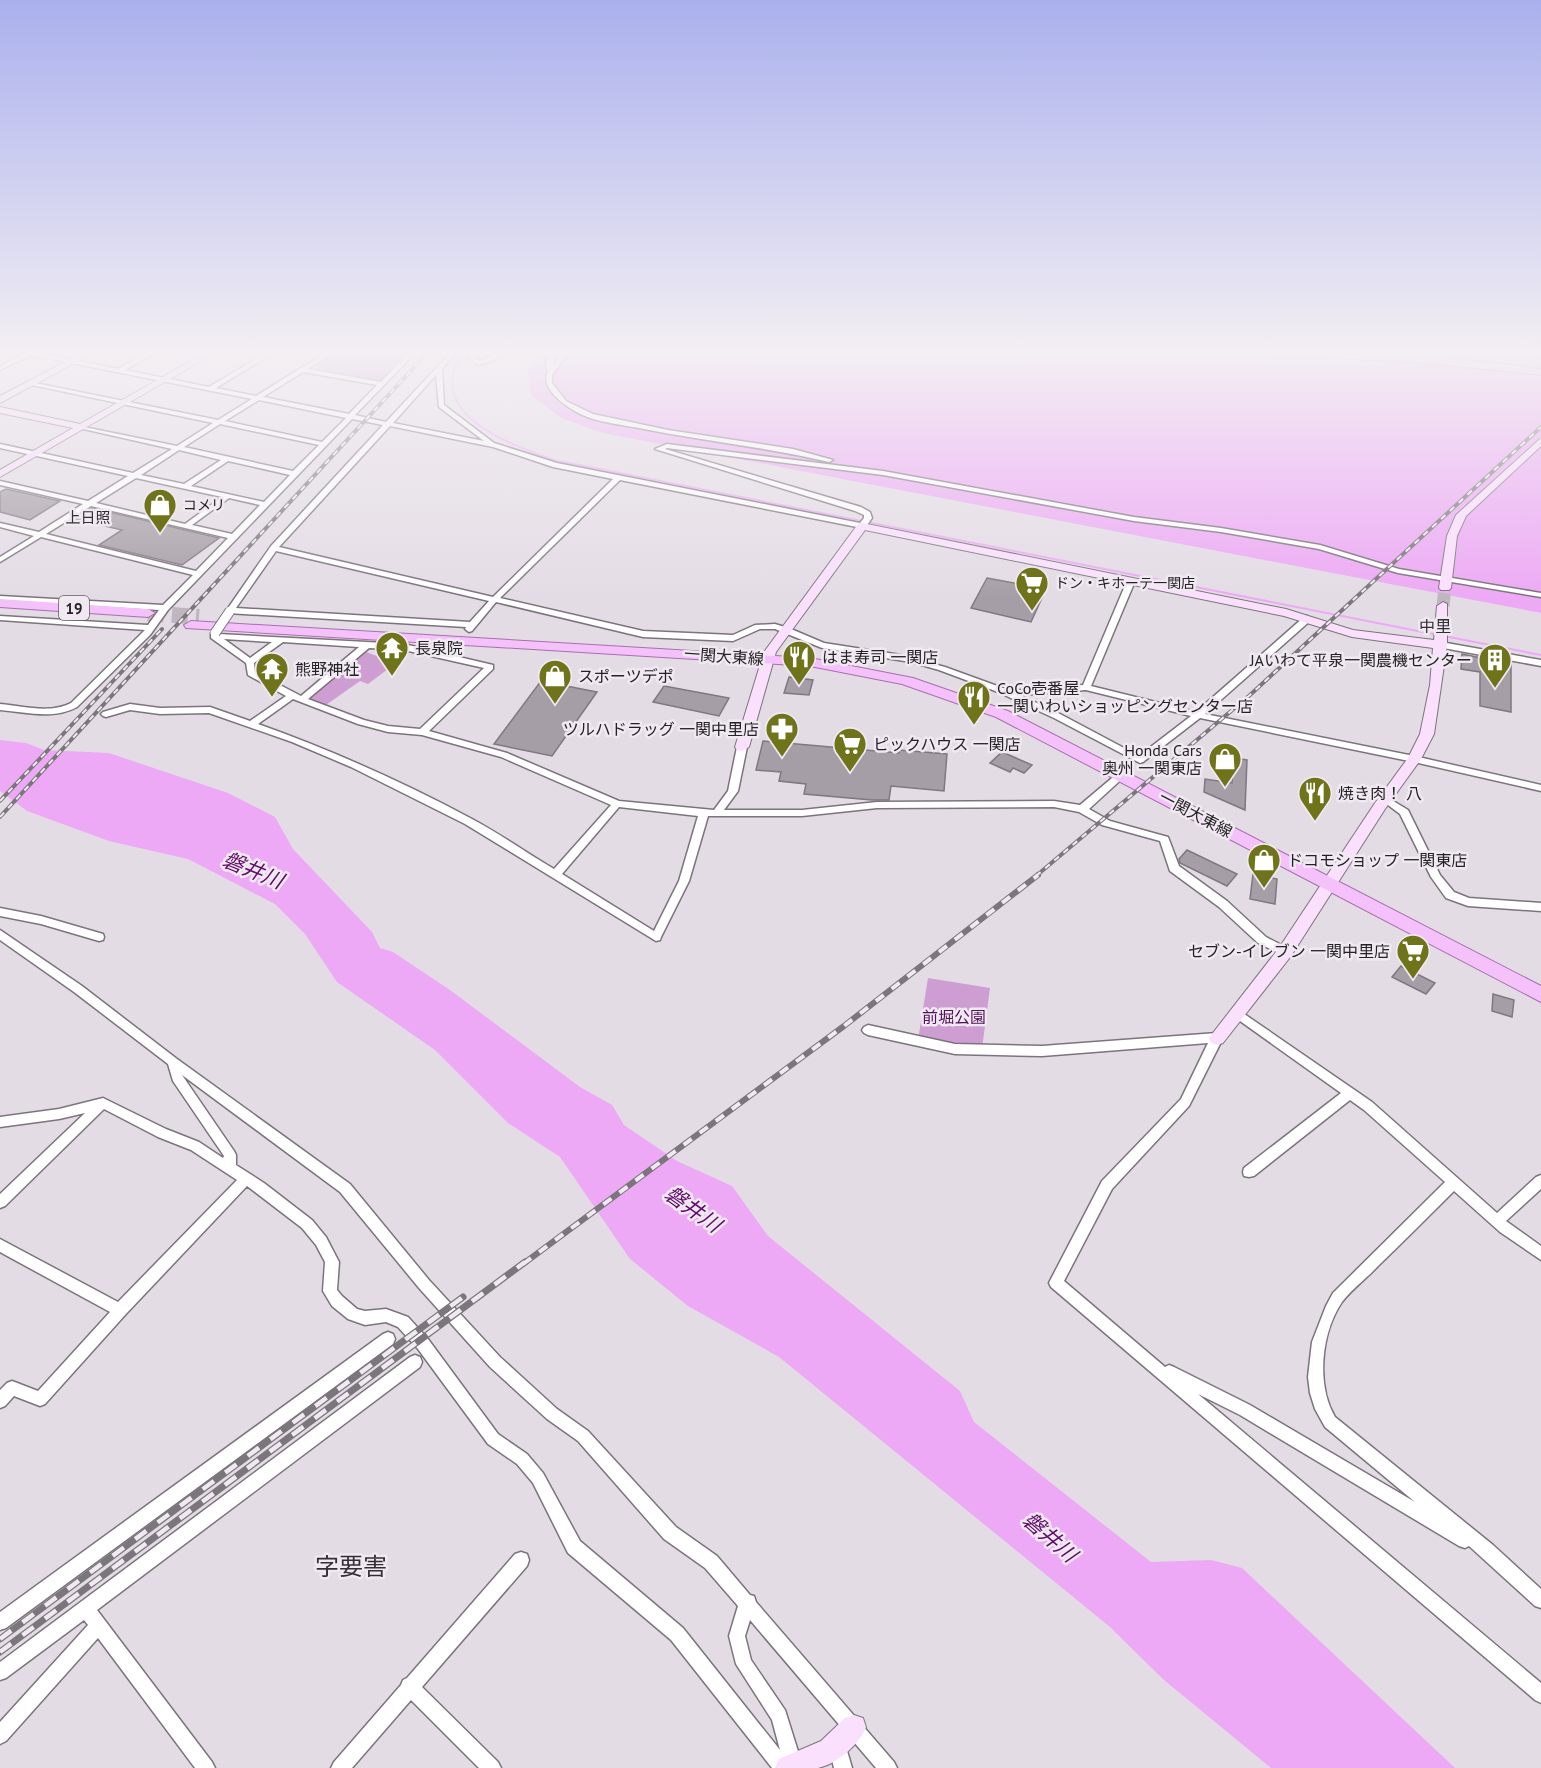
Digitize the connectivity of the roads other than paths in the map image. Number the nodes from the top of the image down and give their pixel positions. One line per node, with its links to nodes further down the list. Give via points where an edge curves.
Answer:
1 (71, 433): 15 (street)
2 (106, 433): 14 (street)
3 (202, 433): 14 (street)
4 (269, 433): 11 (street)
5 (335, 433): 11 (street)
6 (379, 433): 32 (street)
7 (430, 433): 12 (street)
8 (477, 433): 12 (street)
9 (671, 433): 17 (street, via 793,451)
10 (1541, 441): 36 (street, via 1461,515 1452,536)
11 (324, 444): 19 (street)
12 (494, 445): 21 (street, via 556,465)
13 (0, 446): 15 (street)
14 (178, 448): 16 (street); 20 (street)
15 (35, 453): 18 (street); 20 (street)
16 (227, 459): 19 (street); 23 (street)
17 (883, 473): 27 (street, via 667,446 658,449 858,509 867,514); 36 (street, via 1134,519 1320,547)
18 (0, 474)
19 (296, 474): 26 (street)
20 (134, 476): 23 (street); 25 (street)
21 (618, 478): 27 (street); 39 (street)
22 (0, 483): 25 (street)
23 (184, 488): 24 (street)
24 (228, 496): 26 (street); 29 (street)
25 (90, 504): 29 (street); 30 (street)
26 (265, 504): 31 (street)
27 (864, 523): 35 (street); 49 (street)
28 (0, 525): 30 (street)
29 (185, 527): 31 (street)
30 (40, 536): 33 (street); 34 (street)
31 (233, 537): 34 (street)
32 (274, 548): 39 (street); 44 (street)
33 (0, 560)
34 (199, 574): 42 (street)
35 (1131, 581): 46 (street); 59 (street)
36 (1445, 583): 37 (street)
37 (1541, 596)
38 (0, 598): 42 (street)
39 (494, 600): 49 (street, via 643,634 734,638 758,626); 50 (street)
40 (0, 603): 47 (main road, 19)
41 (1443, 606): 54 (street)
42 (165, 608): 47 (street)
43 (0, 610): 47 (main road, 19)
44 (230, 610): 50 (street); 51 (street, bridge)
45 (0, 618): 47 (street)
46 (1307, 619): 54 (street, via 1352,633); 64 (street)
47 (146, 620): 62 (street, via 147,633 68,709)
48 (195, 621): 50 (main road, 一関大東線)
49 (785, 628): 55 (street); 60 (street, via 814,642 913,660)
50 (467, 632): 55 (main road, 一関大東線); 56 (street)
51 (215, 634): 52 (street); 57 (street)
52 (282, 639): 53 (street); 57 (street)
53 (367, 645): 56 (street, via 404,646); 61 (street, via 330,678)
54 (1441, 645): 58 (street); 68 (street, via 1427,734)
55 (768, 655): 67 (street); 69 (main road, 一関大東線, via 846,667 933,687 1002,714); 77 (main road, 一関大東線, via 835,658 888,668 983,696)
56 (455, 657): 66 (street, via 490,667)
57 (250, 662): 61 (street, via 250,673)
58 (1541, 663)
59 (1086, 687): 60 (street); 64 (street)
60 (1012, 693): 64 (street, via 1140,760)
61 (297, 698): 65 (street); 66 (street, via 379,728)
62 (0, 707)
63 (106, 714): 65 (street, via 130,707 207,710)
64 (1198, 715): 68 (street)
65 (251, 724): 76 (street, via 354,765 470,822)
66 (422, 732): 72 (street, via 504,755)
67 (742, 747): 74 (street, via 733,791)
68 (1414, 759): 70 (street); 71 (street)
69 (1121, 775): 73 (street); 77 (main road, 一関大東線)
70 (1541, 788)
71 (1385, 799): 77 (street); 78 (street, via 1404,812 1436,877 1450,895 1468,902)
72 (617, 804): 75 (street); 76 (street)
73 (1082, 809): 74 (street, via 1050,803 876,805 802,813); 82 (street, via 1106,823 1164,839 1174,868 1223,904 1262,940)
74 (718, 812): 75 (street)
75 (704, 813): 76 (street, via 684,881 656,937)
76 (555, 875)
77 (1333, 880): 82 (street); 83 (main road, 一関大東線); 84 (main road, 一関大東線)
78 (1541, 907)
79 (0, 912): 81 (street)
80 (0, 934): 88 (street)
81 (99, 937)
82 (1285, 952): 85 (street)
83 (1541, 982)
84 (1541, 995)
85 (1237, 1013): 87 (street); 89 (street)
86 (868, 1030): 87 (street, via 955,1049 1042,1051)
87 (1218, 1038): 104 (street, via 1185,1102 1107,1185 1057,1277 1056,1282)
88 (173, 1062): 92 (street, via 177,1078 230,1155); 109 (street, via 345,1188 495,1362 552,1414 583,1436 670,1533 711,1562)
89 (1350, 1094): 93 (street); 96 (street)
90 (104, 1103): 91 (street); 92 (street, via 195,1146); 97 (street)
91 (0, 1122)
92 (229, 1168): 94 (street)
93 (1249, 1172)
94 (246, 1179): 101 (street); 118 (street, via 307,1224 321,1241 332,1262 330,1291 337,1301 365,1318 386,1315 403,1322 493,1439 522,1459 538,1478 574,1547 677,1634)
95 (1541, 1181): 98 (street)
96 (1454, 1182): 98 (street); 106 (street, via 1332,1305 1318,1354 1316,1396 1330,1422)
97 (0, 1202)
98 (1498, 1220): 100 (street)
99 (0, 1245): 101 (street)
100 (1541, 1254)
101 (120, 1310): 105 (street, via 40,1399 12,1388)
102 (388, 1339): 111 (street)
103 (415, 1362): 110 (street)
104 (1152, 1363): 106 (street, via 1245,1410); 115 (street)
105 (0, 1401)
106 (1487, 1551): 108 (street)
107 (521, 1560): 114 (street)
108 (1541, 1600)
109 (748, 1602): 117 (street); 118 (street, via 737,1636 744,1664 779,1716)
110 (86, 1609): 112 (street); 113 (street)
111 (0, 1623)
112 (96, 1627): 116 (street); 119 (street)
113 (0, 1672)
114 (409, 1686): 120 (street); 121 (street)
115 (1541, 1694)
116 (0, 1735)
117 (846, 1735): 118 (street, via 830,1750); 122 (street); 123 (street)
118 (788, 1767)
119 (206, 1768)
120 (340, 1768)
121 (492, 1768)
122 (843, 1768)
123 (888, 1768)

